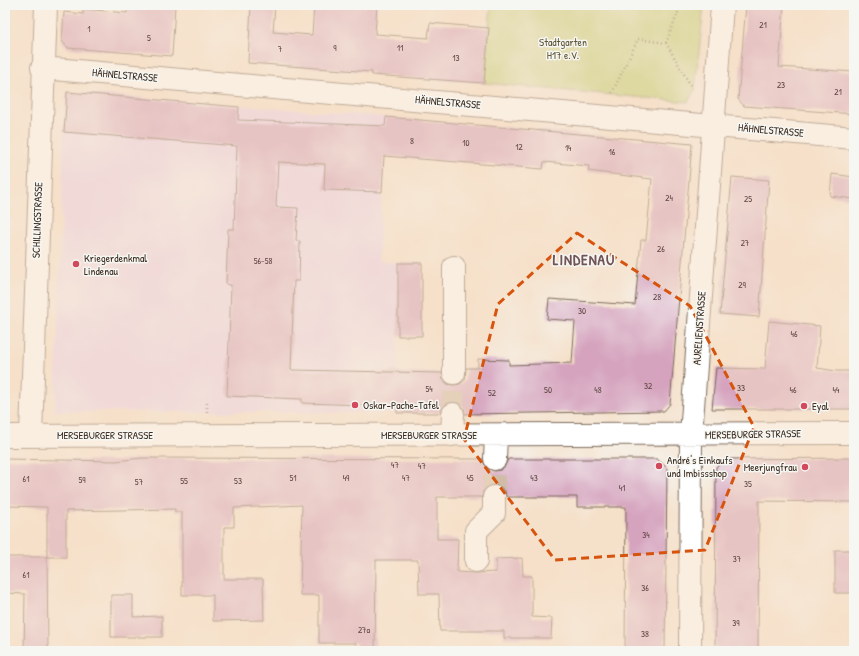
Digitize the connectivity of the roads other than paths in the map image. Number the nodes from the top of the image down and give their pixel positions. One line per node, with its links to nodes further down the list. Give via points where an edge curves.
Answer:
1 (46, 5): 3 (street, SCHILLINGSTRASSE)
2 (722, 5): 4 (street, AURELIENSTRASSE)
3 (42, 68): 4 (street, HÄHNELSTRASSE); 9 (street, SCHILLINGSTRASSE)
4 (713, 125): 5 (street, HÄHNELSTRASSE); 11 (street, AURELIENSTRASSE)
5 (854, 138)
6 (454, 267): 7 (street)
7 (454, 373)
8 (854, 433): 11 (street, MERSEBURGER STRASSE)
9 (31, 435): 10 (street, MERSEBURGER STRASSE, via 452,424); 12 (street, MERSEBURGER STRASSE)
10 (496, 435): 11 (street, MERSEBURGER STRASSE); 13 (street)
11 (691, 435): 16 (street, AURELIENSTRASSE)
12 (5, 436)
13 (495, 459)
14 (494, 497): 15 (street, via 494,512 476,531)
15 (476, 561)
16 (690, 651)

